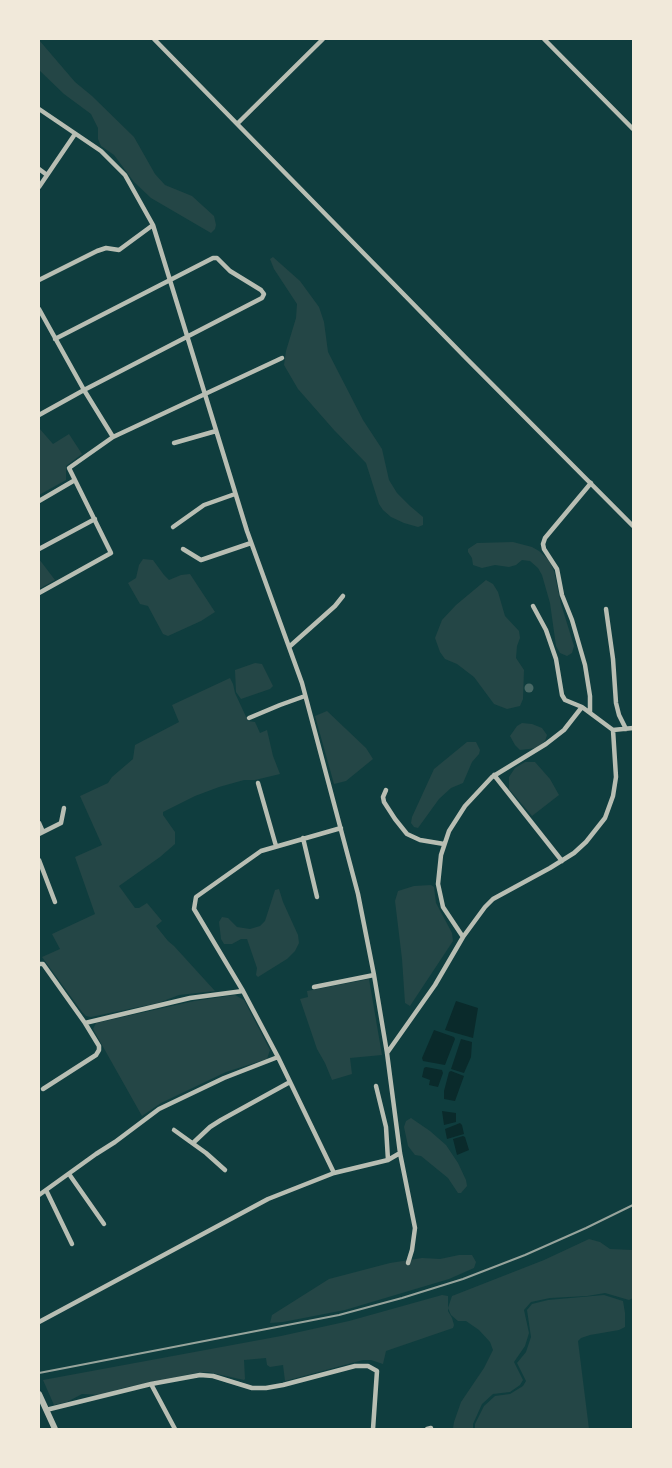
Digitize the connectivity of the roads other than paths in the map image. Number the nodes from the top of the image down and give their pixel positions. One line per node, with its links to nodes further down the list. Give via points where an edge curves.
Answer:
1 (154, 39): 5 (street)
2 (323, 39): 5 (street)
3 (543, 39): 6 (street)
4 (39, 109): 7 (street)
5 (238, 123): 25 (street)
6 (633, 129)
7 (75, 134): 9 (street); 11 (street, via 102,151 125,176)
8 (39, 169): 9 (street)
9 (47, 175): 10 (street)
10 (39, 187)
11 (153, 225): 12 (street); 13 (street, via 119,250 97,251)
12 (170, 279): 15 (street); 15 (street, via 217,258 264,294); 16 (street)
13 (39, 280)
14 (39, 309): 16 (street)
15 (187, 338): 18 (street); 19 (street)
16 (55, 339): 18 (street)
17 (282, 358): 19 (street)
18 (84, 390): 20 (street); 22 (street)
19 (206, 395): 21 (street); 22 (street)
20 (39, 415)
21 (216, 431): 23 (street); 26 (street)
22 (113, 437): 24 (street, via 69,468)
23 (174, 443)
24 (75, 480): 27 (street); 28 (street)
25 (591, 483): 29 (street); 41 (street, via 543,544 557,569 585,665)
26 (236, 494): 30 (street, via 204,505); 31 (street)
27 (39, 501)
28 (94, 519): 32 (street); 34 (street, via 111,553)
29 (633, 526)
30 (173, 527)
31 (251, 543): 33 (street, via 201,560); 38 (street)
32 (39, 549)
33 (183, 549)
34 (39, 593)
35 (343, 596): 38 (street)
36 (533, 606): 40 (street, via 556,658 562,695)
37 (606, 609): 44 (street, via 616,703)
38 (289, 647): 39 (street)
39 (305, 696): 42 (street); 51 (street)
40 (582, 707): 41 (street); 46 (street, via 564,730 546,744)
41 (590, 712): 45 (street)
42 (249, 718)
43 (633, 728): 44 (street)
44 (626, 729): 45 (street)
45 (613, 730): 57 (street, via 614,796 605,818 586,842)
46 (494, 775): 54 (street, via 465,806); 57 (street)
47 (258, 783): 55 (street)
48 (386, 790): 54 (street, via 384,802 407,834)
49 (64, 808): 52 (street, via 61,823)
50 (39, 823): 52 (street)
51 (341, 828): 53 (street); 62 (street)
52 (41, 833)
53 (303, 838): 55 (street); 58 (street)
54 (444, 844): 60 (street, via 438,884 443,907)
55 (276, 846): 64 (street, via 261,851 196,897 194,909)
56 (39, 860): 59 (street)
57 (562, 861): 60 (street, via 493,900)
58 (317, 897)
59 (55, 902)
60 (463, 937): 66 (street)
61 (39, 964): 65 (street, via 43,964)
62 (374, 975): 63 (street); 66 (street)
63 (314, 987)
64 (243, 991): 65 (street, via 190,998); 67 (street)
65 (85, 1023): 70 (street, via 99,1046 96,1055)
66 (387, 1053): 73 (street)
67 (278, 1057): 68 (street); 76 (street, via 159,1108)
68 (290, 1082): 72 (street, via 221,1120); 77 (street)
69 (376, 1086): 74 (street, via 386,1127)
70 (43, 1089)
71 (174, 1130): 72 (street)
72 (193, 1143): 75 (street)
73 (400, 1153): 74 (street); 82 (street, via 415,1228)
74 (388, 1160): 77 (street)
75 (225, 1170)
76 (69, 1173): 78 (street); 80 (street)
77 (334, 1173): 83 (street, via 268,1199)
78 (46, 1190): 79 (street); 81 (street)
79 (39, 1196)
80 (104, 1224)
81 (72, 1244)
82 (408, 1263)
83 (39, 1322)
84 (151, 1384): 86 (street); 88 (street); 89 (street, via 200,1375 266,1388 368,1365 377,1371)
85 (39, 1394): 86 (street)
86 (46, 1410): 87 (street)
87 (55, 1429)
88 (174, 1429)
89 (373, 1429)

